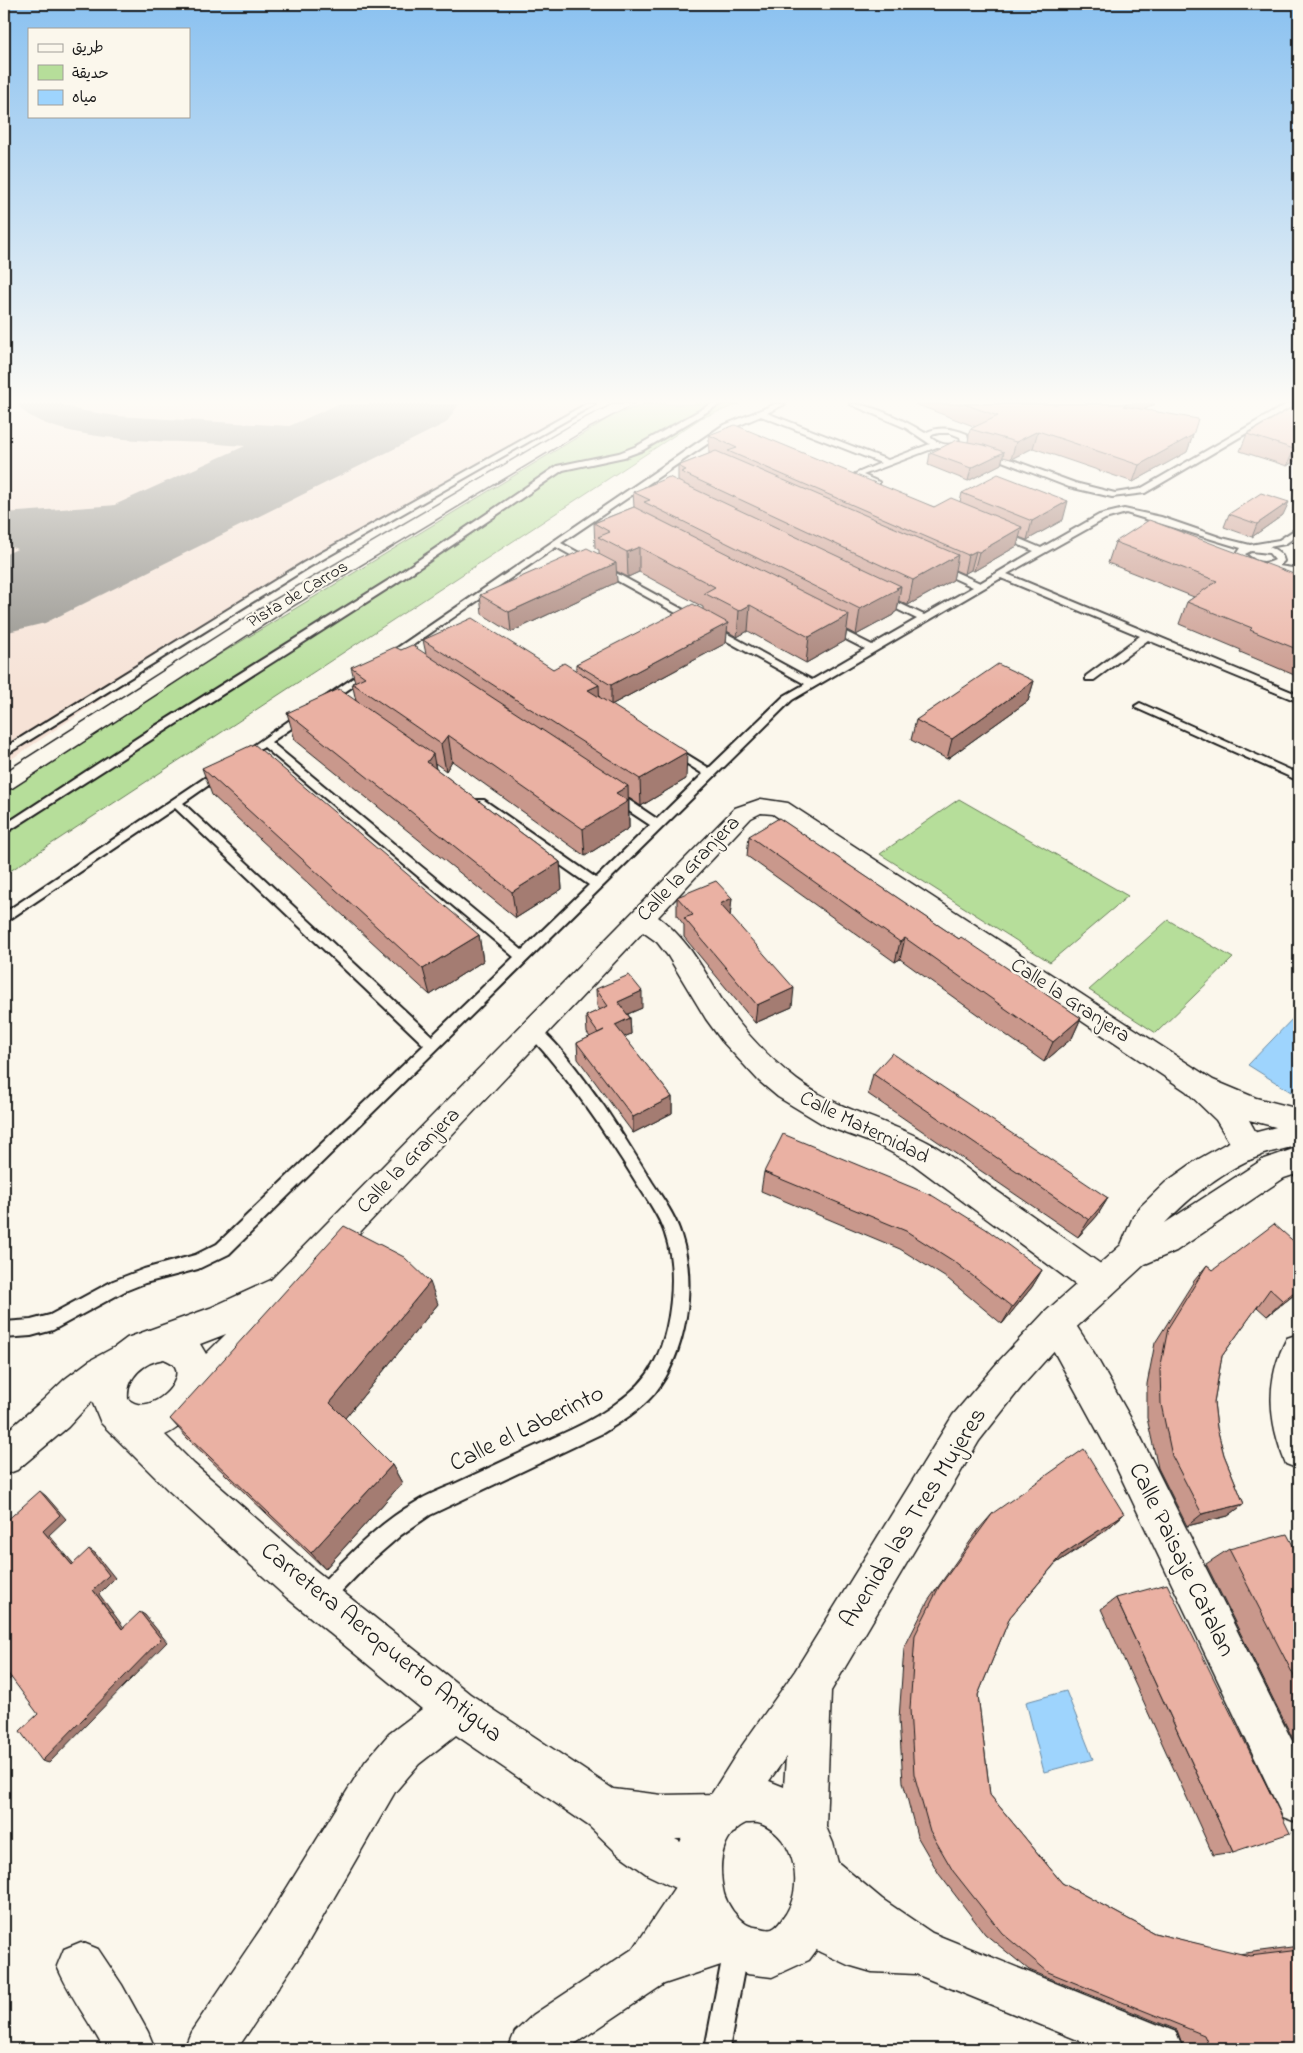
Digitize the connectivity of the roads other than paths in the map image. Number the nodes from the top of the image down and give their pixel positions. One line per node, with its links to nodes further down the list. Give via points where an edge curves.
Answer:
1 (422, 500): 38 (lane, via 306,565)
2 (457, 500): 41 (street, Pista de Carros, via 277,607)
3 (513, 500): 46 (lane, via 392,582)
4 (628, 500): 17 (lane)
5 (1091, 500): 10 (lane)
6 (1104, 500): 10 (lane)
7 (1128, 500): 9 (lane)
8 (1138, 500): 9 (lane)
9 (1137, 503): 11 (lane, via 1137,508); 12 (lane)
10 (1103, 509): 11 (lane); 19 (lane)
11 (1125, 511): 12 (lane)
12 (1163, 520): 15 (lane)
13 (987, 529): 19 (lane)
14 (1299, 530): 16 (lane)
15 (1220, 541): 18 (lane); 20 (lane)
16 (1282, 542): 18 (lane); 21 (lane, via 1278,546)
17 (556, 544): 33 (lane); 36 (lane, via 401,655)
18 (1252, 548): 20 (lane); 21 (lane, via 1268,550)
19 (1041, 551): 25 (lane)
20 (1241, 554): 23 (lane, via 1252,563)
21 (1279, 557): 23 (lane, via 1277,564); 24 (lane)
22 (926, 562): 26 (lane)
23 (1266, 566): 24 (lane)
24 (1299, 571)
25 (999, 574): 26 (lane); 30 (lane)
26 (979, 586): 28 (lane)
27 (869, 592): 28 (lane)
28 (924, 618): 31 (lane)
29 (817, 621): 31 (lane)
30 (1147, 636): 32 (lane); 34 (lane)
31 (870, 648): 33 (lane)
32 (1090, 678)
33 (811, 682): 39 (lane, via 788,698)
34 (1299, 699)
35 (1140, 706): 40 (lane)
36 (264, 742): 44 (lane); 50 (lane)
37 (661, 743): 39 (lane)
38 (4, 753)
39 (711, 774): 45 (lane)
40 (1299, 778)
41 (4, 783)
42 (601, 787): 45 (lane)
43 (468, 794): 47 (lane)
44 (176, 802): 49 (lane); 52 (lane)
45 (658, 825): 47 (lane)
46 (4, 830)
47 (596, 885): 50 (lane)
48 (642, 918): 51 (street, Calle la Granjera); 53 (street, Calle la Granjera, via 743,813 753,807 768,805 780,808); 59 (street, Calle Maternidad, via 666,936 732,1033 788,1089 836,1117 889,1136 924,1155)
49 (4, 919)
50 (522, 957): 52 (lane)
51 (534, 1031): 60 (street, Calle la Granjera); 71 (lane, Calle el Laberinto, via 558,1055 591,1099 665,1216 674,1236 677,1254 679,1286 674,1335 649,1386 622,1412 597,1427 423,1508 364,1554)
52 (433, 1045): 62 (lane, via 223,1249 198,1262 119,1286 53,1322)
53 (1196, 1083): 54 (street, Calle la Granjera, via 1250,1108); 56 (street, Calle la Granjera, via 1228,1112)
54 (1299, 1121)
55 (1299, 1133): 56 (street, Avenida las Tres Mujeres)
56 (1249, 1146): 58 (street, Avenida las Tres Mujeres, via 1193,1179 1170,1197 1145,1226)
57 (1299, 1160): 58 (street, Avenida las Tres Mujeres, via 1273,1169 1165,1241)
58 (1134, 1252): 59 (street, Avenida las Tres Mujeres)
59 (1100, 1283): 61 (street, Avenida las Tres Mujeres)
60 (283, 1290): 64 (street, Calle la Granjera, via 220,1321); 65 (street, Calle la Granjera, via 224,1364)
61 (1056, 1324): 72 (street, Avenida las Tres Mujeres, via 966,1428); 74 (street, Calle Paisaje Catalan, via 1122,1439)
62 (4, 1330)
63 (1299, 1350): 68 (street, via 1290,1376 1292,1414)
64 (139, 1352): 65 (street, via 165,1343 186,1352 194,1373 192,1385); 66 (street, via 115,1374 109,1390); 67 (street, Calle la Granjera, via 101,1373 77,1391)
65 (181, 1403): 66 (street, via 164,1417 150,1422 137,1423); 70 (street, via 166,1444)
66 (118, 1412): 67 (street, via 84,1407); 70 (street, Carretera Aeropuerto Antigua)
67 (55, 1414): 69 (street, Calle la Granjera)
68 (1299, 1451)
69 (4, 1457)
70 (166, 1462): 71 (street, Carretera Aeropuerto Antigua)
71 (320, 1599): 73 (street, Carretera Aeropuerto Antigua)
72 (810, 1686): 76 (street, Avenida las Tres Mujeres); 77 (street, Avenida las Tres Mujeres)
73 (455, 1709): 75 (street, Carretera Aeropuerto Antigua); 86 (street, via 404,1748 380,1777 286,1934)
74 (1299, 1801)
75 (605, 1810): 76 (street, Carretera Aeropuerto Antigua, via 642,1817 681,1819); 79 (street, Carretera Aeropuerto Antigua, via 633,1837)
76 (722, 1813): 77 (street, via 746,1801 767,1802 787,1812); 79 (street, via 709,1828 703,1843)
77 (804, 1830): 78 (street, via 814,1852)
78 (819, 1876): 80 (street, via 818,1899); 82 (street, via 856,1908)
79 (699, 1883): 81 (street, via 710,1917); 83 (street)
80 (810, 1920): 81 (street, via 800,1936 786,1948 770,1953 753,1952); 82 (street, via 862,1948 889,1952)
81 (731, 1943): 83 (street); 88 (lane)
82 (916, 1950): 89 (street)
83 (651, 1964): 87 (street, via 550,2032)
84 (81, 1966): 85 (street)
85 (131, 2049)
86 (208, 2049)
87 (532, 2049)
88 (717, 2049)
89 (1159, 2049)

